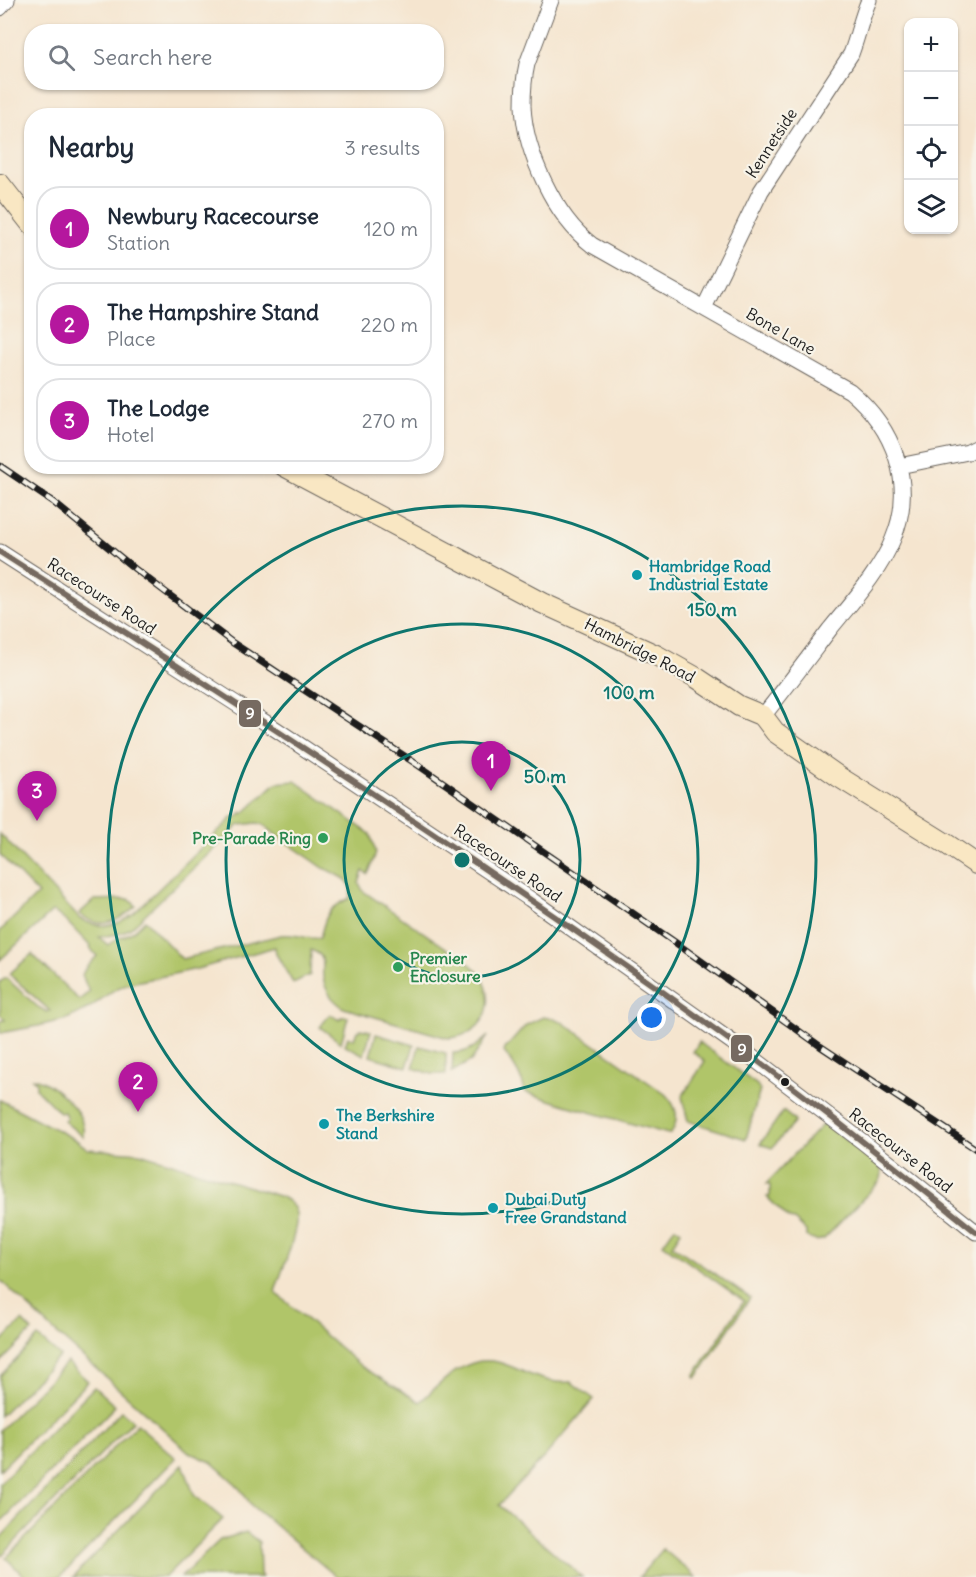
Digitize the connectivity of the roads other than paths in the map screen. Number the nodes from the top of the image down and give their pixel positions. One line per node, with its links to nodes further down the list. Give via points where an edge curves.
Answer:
1 (7, 0): 4 (street)
2 (551, 0): 7 (street, Bone Lane, via 531,50 523,106 538,168 551,195 585,240)
3 (869, 0): 7 (street, Kennetside, via 851,54 761,191)
4 (0, 8)
5 (0, 184): 6 (main road)
6 (24, 215)
7 (704, 308): 9 (street, Bone Lane, via 850,391 881,424)
8 (976, 448): 9 (street)
9 (899, 466): 12 (street, Bone Lane, via 901,514 887,552)
10 (299, 474): 12 (main road, Hambridge Road, via 542,603 656,656 739,706)
11 (0, 552): 14 (street, Racecourse Road, via 530,899 732,1042)
12 (763, 716): 13 (main road, Hambridge Road, via 775,732 839,777)
13 (976, 864)
14 (976, 1232)

